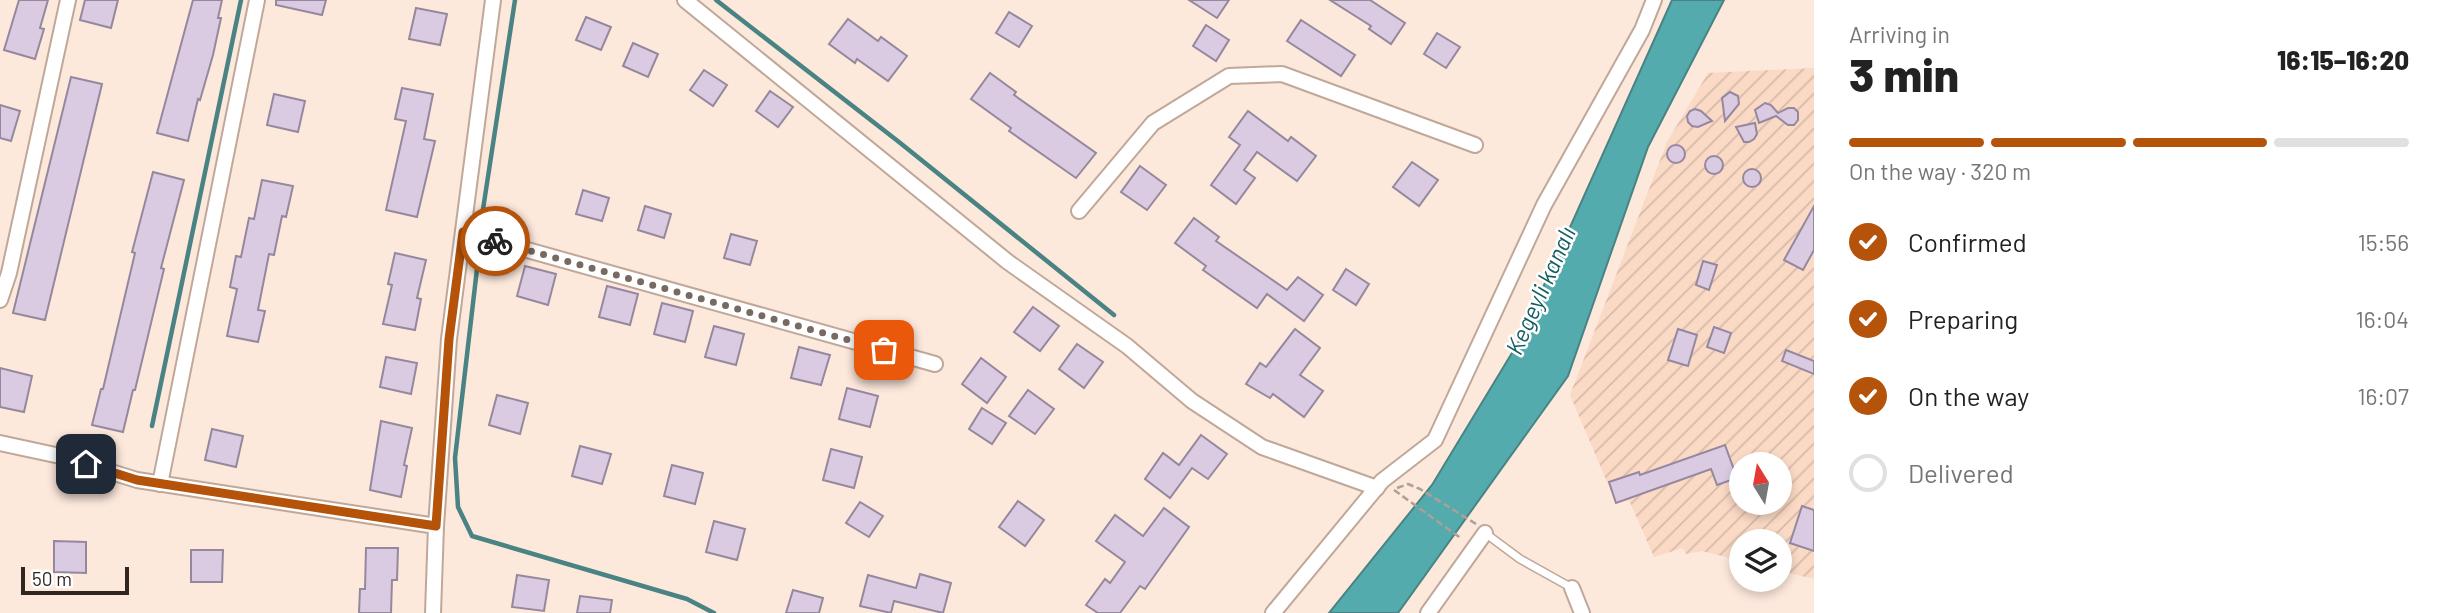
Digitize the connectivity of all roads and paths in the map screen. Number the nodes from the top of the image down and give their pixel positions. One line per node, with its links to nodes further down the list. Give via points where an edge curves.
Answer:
1 (68, 0): 9 (street)
2 (257, 0): 13 (street)
3 (493, 0): 8 (street)
4 (685, 0): 14 (street, via 1008,262 1127,346 1192,401 1262,447)
5 (1654, 0): 14 (street, via 1642,30 1544,205 1436,440)
6 (1475, 145): 7 (street, via 1282,74 1230,76 1153,122)
7 (1079, 211)
8 (463, 232): 11 (street); 15 (street, via 449,339)
9 (4, 272): 10 (street)
10 (0, 300)
11 (935, 364)
12 (0, 443): 13 (street)
13 (160, 484): 15 (street)
14 (1384, 486): 16 (path, via 1408,484 1420,489); 17 (path); 20 (street)
15 (436, 526): 19 (street)
16 (1481, 528): 18 (lane, via 1520,559); 21 (street)
17 (1463, 540)
18 (1572, 589): 22 (street)
19 (433, 613)
20 (1273, 613)
21 (1428, 613)
22 (1583, 613)

